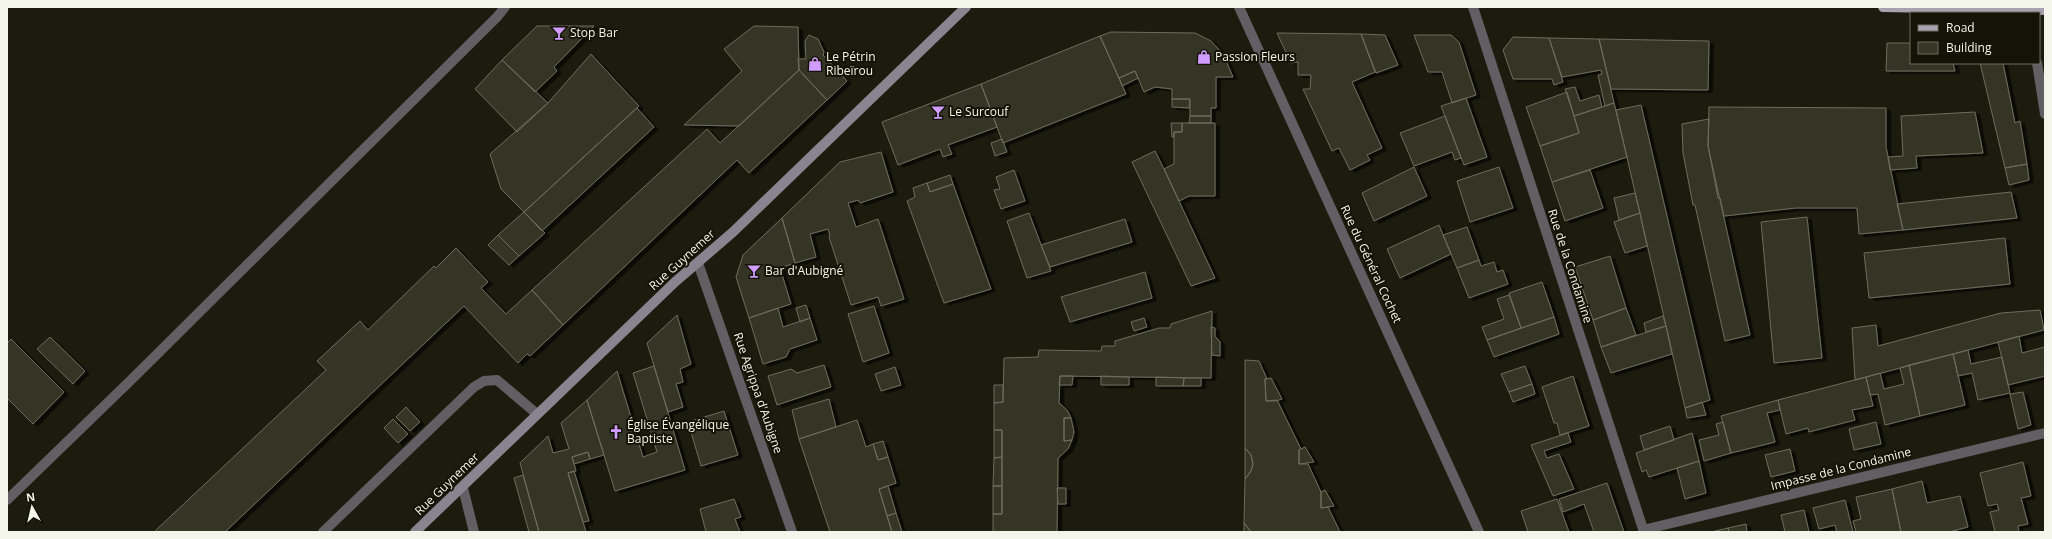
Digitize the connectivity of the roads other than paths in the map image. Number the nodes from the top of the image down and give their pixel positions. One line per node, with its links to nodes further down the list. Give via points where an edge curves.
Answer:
1 (505, 7): 14 (street, via 136,376)
2 (966, 7): 10 (main road, Rue Guynemer)
3 (1239, 7): 20 (street, Rue du Général Cochet)
4 (1473, 7): 15 (street, Rue de la Condamine)
5 (1883, 7): 7 (main road)
6 (2045, 10): 7 (main road)
7 (2029, 11)
8 (2037, 64): 9 (street)
9 (2045, 114)
10 (698, 263): 11 (main road, Rue Guynemer); 19 (street, Rue Agrippa d'Aubigne)
11 (537, 414): 13 (main road, Rue Guynemer); 16 (street, via 497,380 484,381 468,392)
12 (2045, 433): 15 (street, Impasse de la Condamine)
13 (462, 488): 17 (main road, Rue Guynemer); 18 (street)
14 (7, 500)
15 (1643, 531)
16 (323, 532)
17 (415, 532)
18 (474, 532)
19 (792, 532)
20 (1479, 532)

